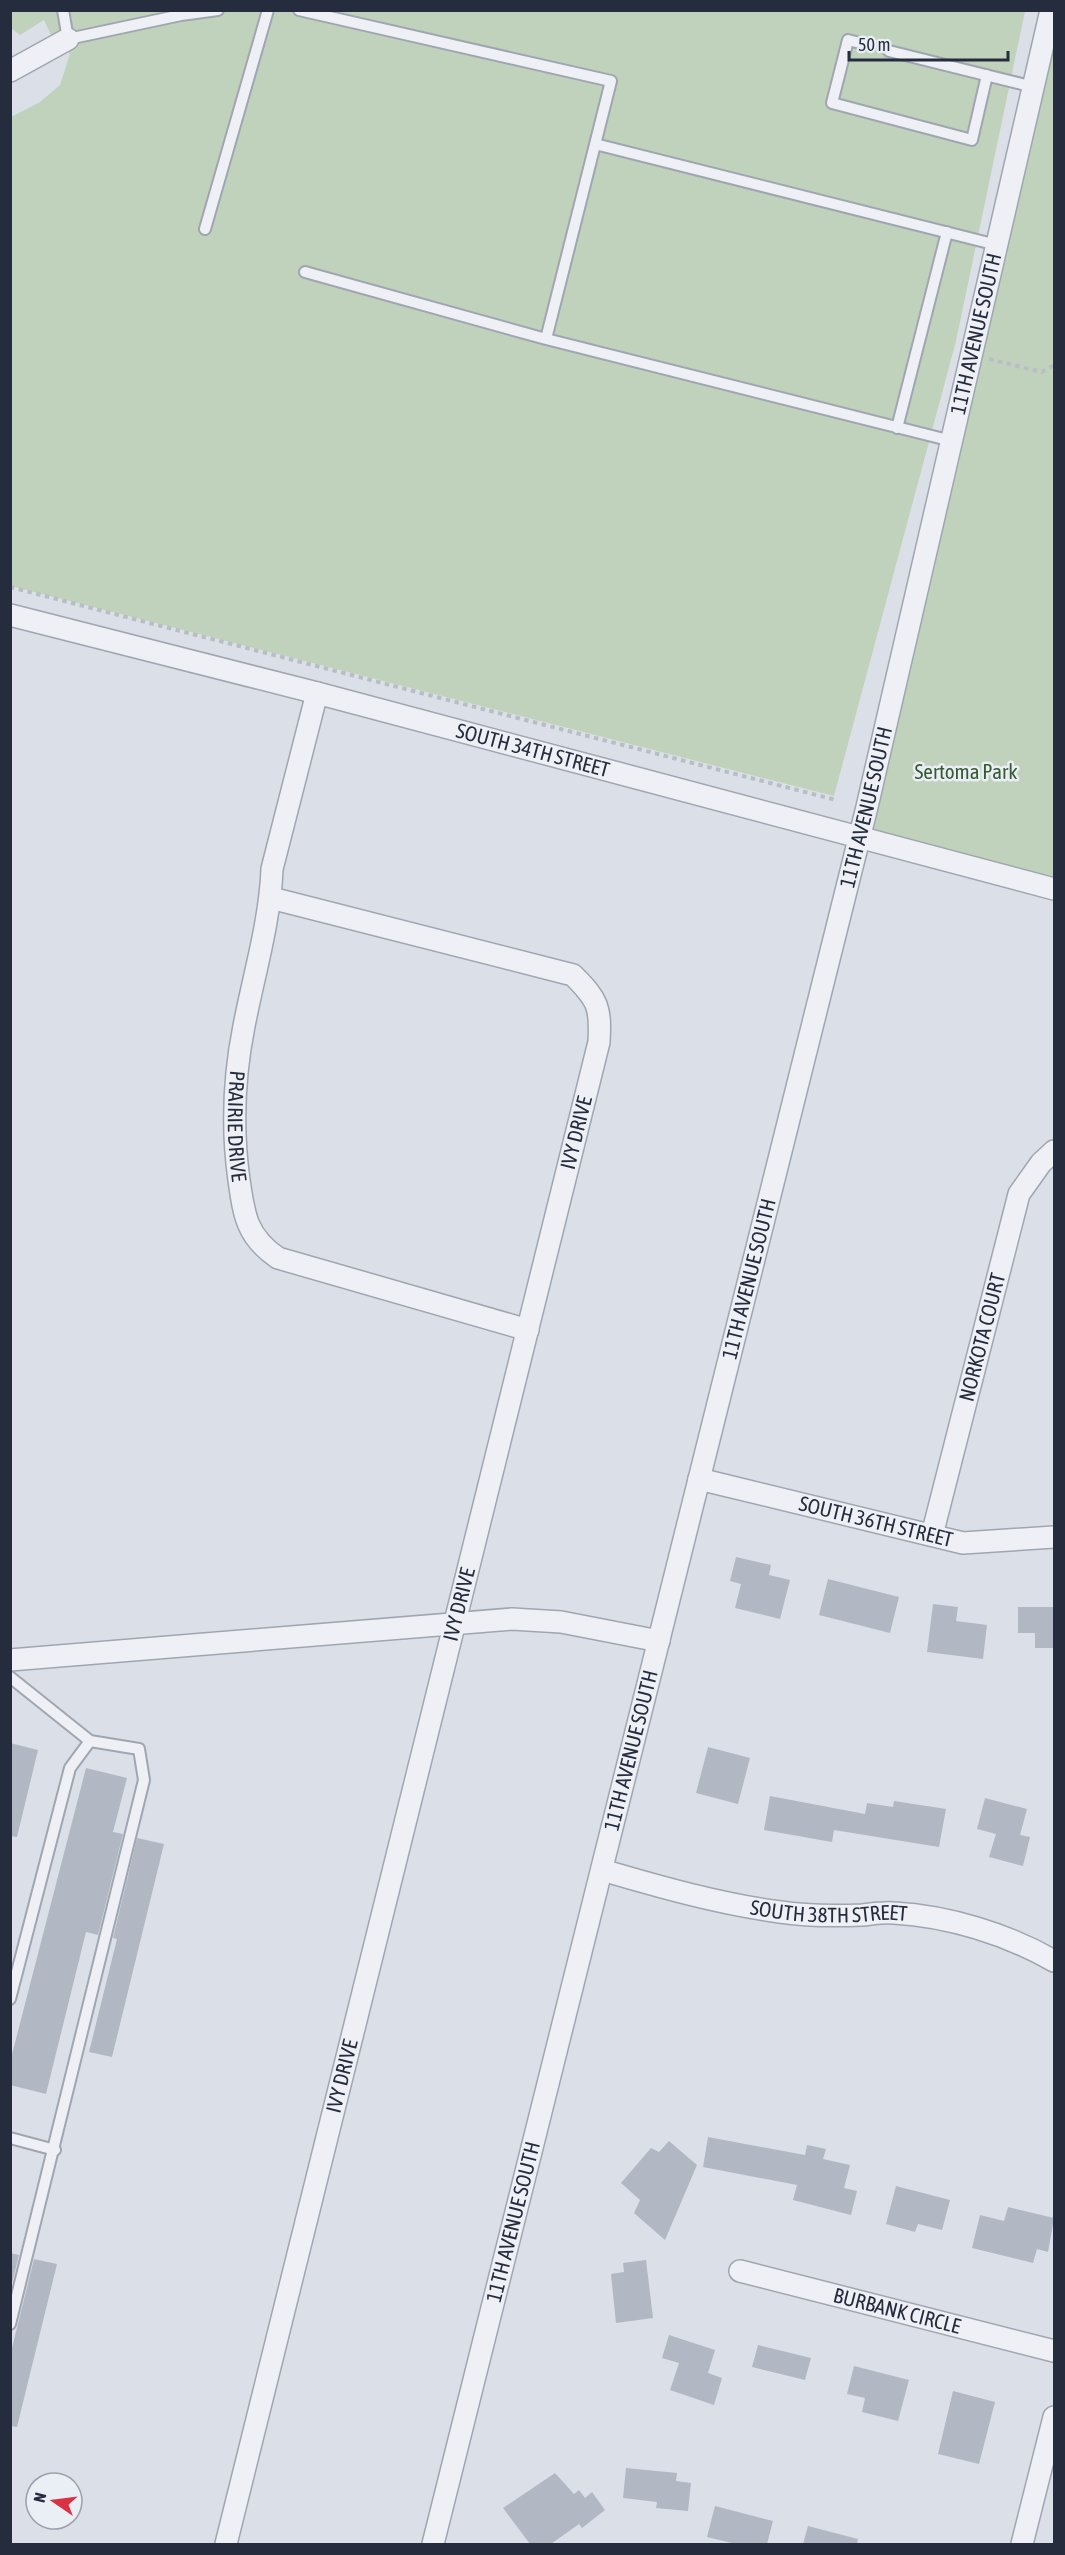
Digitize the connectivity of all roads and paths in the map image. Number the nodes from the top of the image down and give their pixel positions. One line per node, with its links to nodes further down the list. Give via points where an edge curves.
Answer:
1 (63, 10): 6 (lane)
2 (218, 10): 6 (lane)
3 (268, 10): 13 (lane)
4 (299, 10): 12 (lane, via 611,81)
5 (1051, 10): 11 (street, 11TH AVENUE SOUTH)
6 (68, 39): 9 (street)
7 (868, 45): 10 (lane, via 848,40 832,103 972,140)
8 (889, 51): 10 (lane)
9 (10, 70)
10 (987, 75): 11 (lane)
11 (1034, 87): 15 (street, 11TH AVENUE SOUTH)
12 (595, 144): 14 (lane); 17 (lane)
13 (205, 229)
14 (947, 232): 15 (lane); 20 (lane)
15 (997, 245): 18 (street, 11TH AVENUE SOUTH)
16 (305, 272): 17 (lane)
17 (546, 339): 20 (lane)
18 (971, 356): 19 (path, via 1042,372); 21 (street, 11TH AVENUE SOUTH)
19 (1054, 365)
20 (897, 428): 21 (lane)
21 (952, 441): 26 (street, 11TH AVENUE SOUTH)
22 (10, 587): 25 (path)
23 (10, 615): 24 (street, SOUTH 34TH STREET)
24 (317, 693): 26 (street, SOUTH 34TH STREET); 28 (street, PRAIRIE DRIVE, via 272,869)
25 (836, 800)
26 (860, 839): 27 (street, SOUTH 34TH STREET); 31 (street, 11TH AVENUE SOUTH)
27 (1054, 889)
28 (271, 898): 30 (street, PRAIRIE DRIVE, via 237,1075 237,1162 249,1229 261,1246 278,1258); 30 (street, IVY DRIVE, via 550,968 573,975 589,990 600,1014 599,1042)
29 (1054, 1151): 32 (street, NORKOTA COURT, via 1019,1194)
30 (528, 1330): 34 (street, IVY DRIVE)
31 (699, 1479): 32 (street, SOUTH 36TH STREET); 35 (street, 11TH AVENUE SOUTH)
32 (932, 1535): 33 (street, SOUTH 36TH STREET, via 963,1543)
33 (1054, 1537)
34 (454, 1625): 35 (street, via 512,1619 561,1622); 36 (street); 48 (street, IVY DRIVE)
35 (659, 1641): 39 (street, 11TH AVENUE SOUTH)
36 (10, 1660)
37 (10, 1677): 38 (lane)
38 (90, 1741): 41 (lane, via 69,1768); 43 (lane, via 139,1749 144,1780)
39 (602, 1870): 40 (street, SOUTH 38TH STREET, via 781,1913 893,1913 937,1918 981,1929); 49 (street, 11TH AVENUE SOUTH)
40 (1054, 1961)
41 (10, 1999)
42 (10, 2138): 43 (lane)
43 (55, 2150): 45 (lane)
44 (740, 2271): 46 (street, BURBANK CIRCLE)
45 (10, 2324)
46 (1054, 2351)
47 (1054, 2417): 50 (street)
48 (226, 2544)
49 (433, 2544)
50 (1023, 2544)

